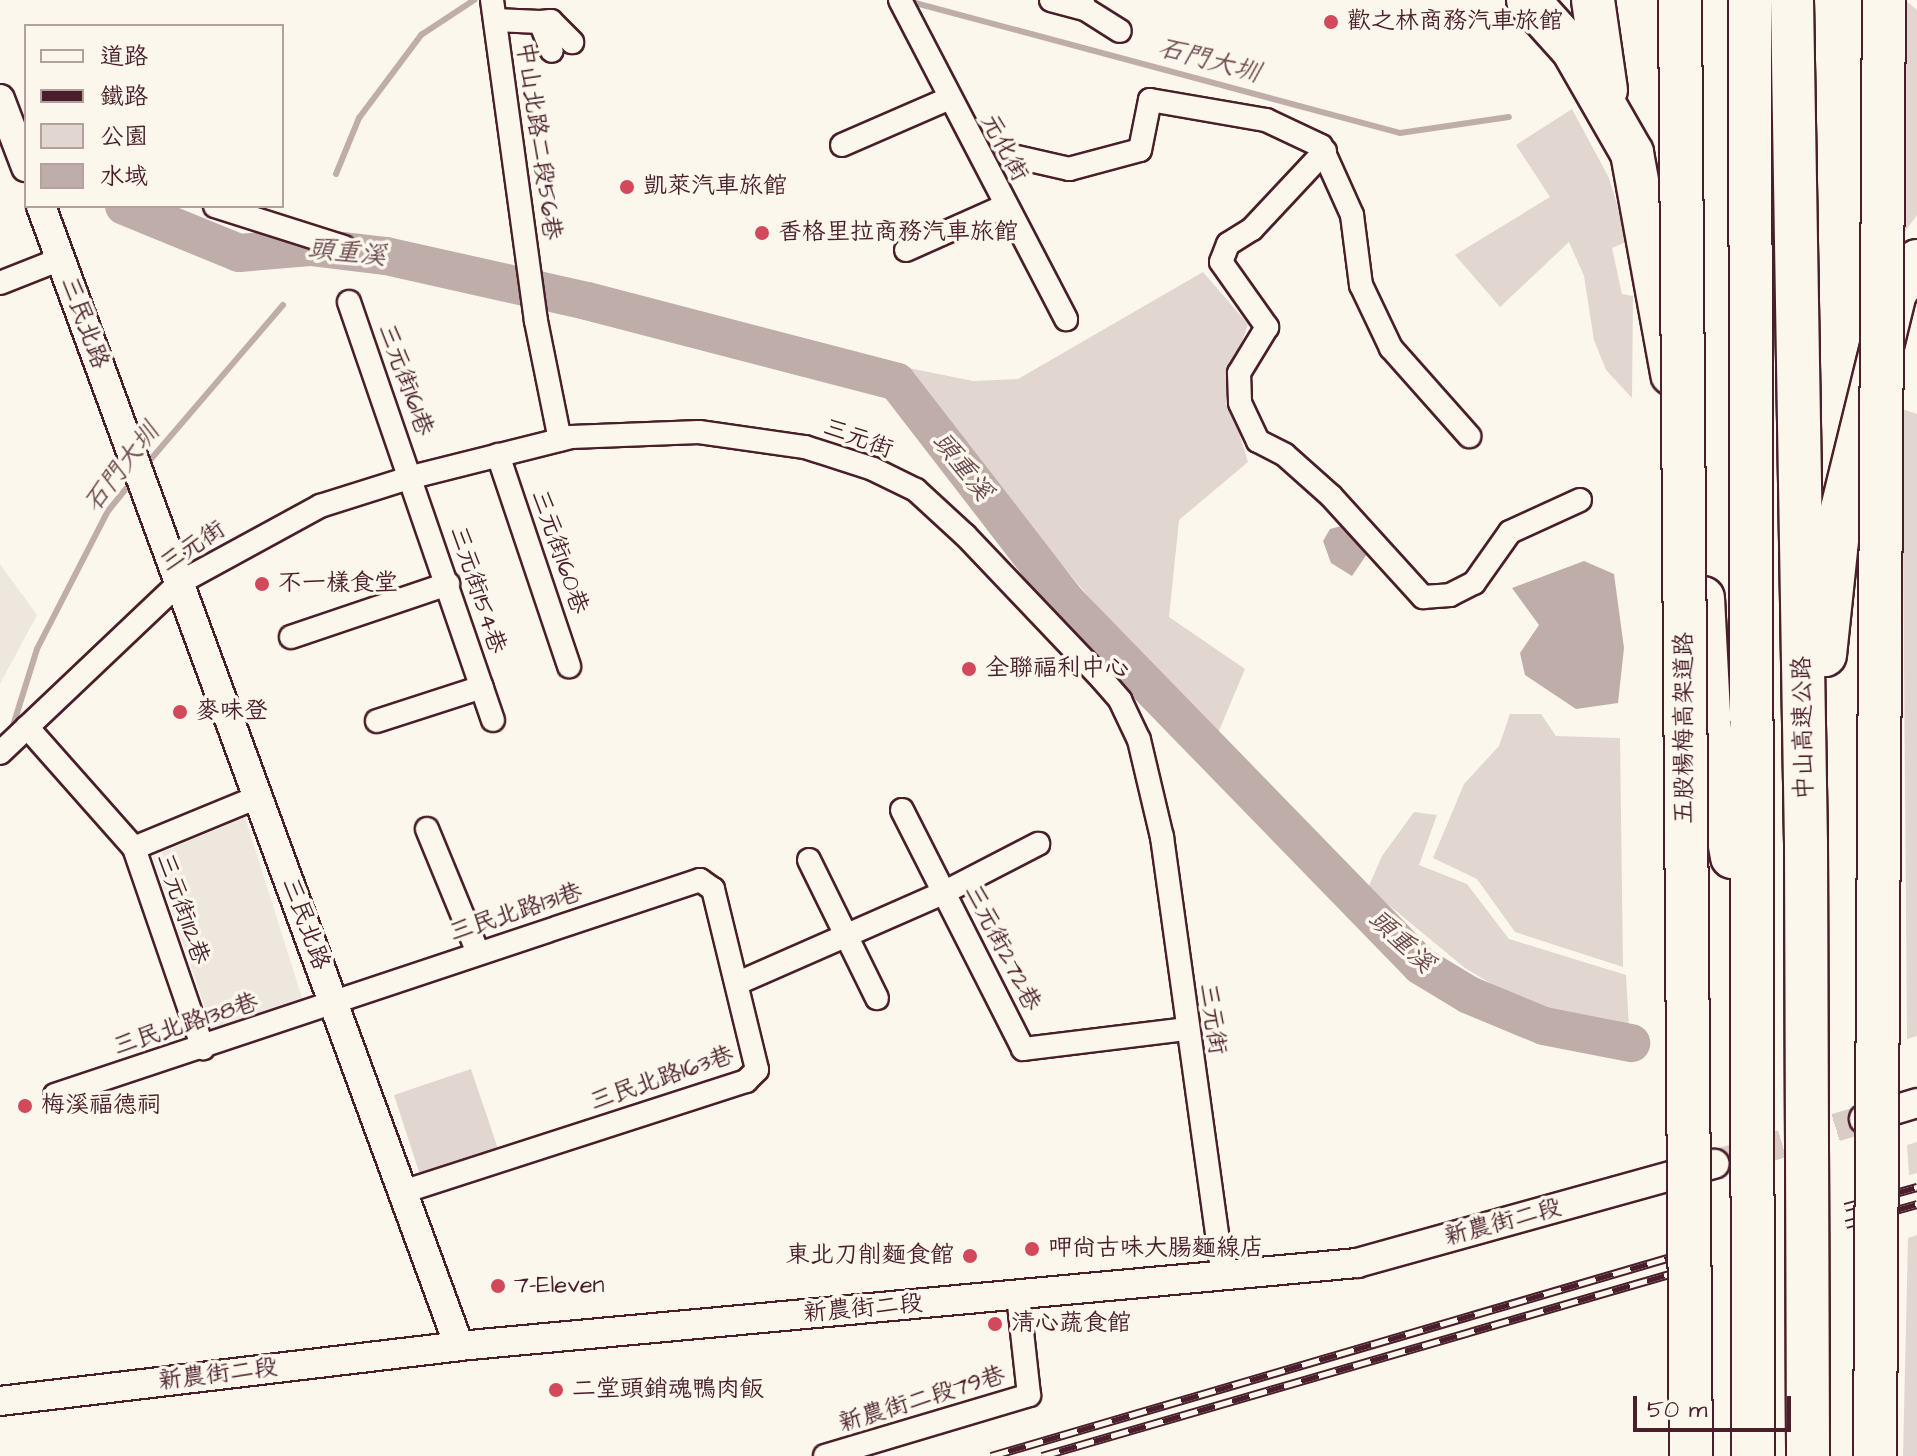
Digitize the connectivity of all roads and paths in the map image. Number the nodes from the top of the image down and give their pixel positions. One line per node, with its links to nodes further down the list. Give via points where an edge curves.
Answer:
1 (1051, 0): 8 (street)
2 (1528, 0): 13 (highway)
3 (1593, 0): 13 (highway)
4 (1680, 0): 72 (highway, 五股楊梅高架道路, bridge)
5 (1750, 0): 56 (highway)
6 (1792, 0): 48 (highway, 中山高速公路)
7 (1884, 0): 75 (highway, bridge)
8 (1084, 5): 11 (street)
9 (904, 8): 15 (street, 元化街)
10 (493, 10): 12 (street, via 540,22); 32 (street, 中山北路二段56巷, via 536,321)
11 (1120, 31)
12 (562, 47)
13 (1598, 79): 56 (highway, via 1632,153 1698,501 1710,731)
14 (0, 99): 16 (street)
15 (948, 99): 17 (street); 21 (street, 元化街)
16 (13, 136): 20 (street)
17 (842, 145)
18 (1325, 151): 19 (street, via 1266,120 1150,100 1140,150 1069,169); 31 (street, via 1352,215 1361,285 1391,348); 35 (street, via 1252,229 1228,244 1221,262 1267,327 1239,373 1240,403 1258,441 1285,455 1331,496 1423,597 1450,595 1474,583 1510,532)
19 (1008, 155)
20 (24, 162)
21 (1005, 206): 25 (street); 30 (street, 元化街)
22 (42, 208): 26 (street, 三民北路)
23 (220, 208): 24 (street)
24 (344, 247)
25 (906, 250)
26 (61, 259): 28 (street); 36 (street, 三民北路)
27 (1917, 261): 48 (highway, via 1895,293 1839,521)
28 (0, 283)
29 (349, 302): 34 (street, 三元街161巷)
30 (1066, 319)
31 (1469, 436)
32 (560, 440): 33 (street, 三元街); 60 (street, 三元街, via 699,432 805,447 916,490 965,535 1120,700 1139,740 1162,837)
33 (498, 455): 34 (street, 三元街); 39 (street, 三元街160巷)
34 (412, 477): 36 (street, 三元街, via 320,506); 37 (street, 三元街154巷)
35 (1580, 500)
36 (179, 583): 43 (street, 三元街); 45 (street, 三民北路)
37 (448, 584): 38 (street); 40 (street, 三元街154巷)
38 (291, 637)
39 (569, 666)
40 (482, 687): 41 (street, 三元街154巷); 42 (street)
41 (493, 720)
42 (377, 721)
43 (22, 732): 44 (street, 三元街); 50 (street, 三元街112巷)
44 (0, 753)
45 (258, 797): 50 (street); 59 (street, 三民北路)
46 (902, 810): 53 (street, 三元街272巷)
47 (427, 829): 55 (street)
48 (1806, 843): 74 (highway, 中山高速公路)
49 (1038, 844): 53 (street)
50 (134, 848): 61 (street, 三元街112巷)
51 (809, 860): 54 (street)
52 (713, 889): 55 (street, 三民北路131巷, via 700,880); 57 (street, 三民北路163巷)
53 (945, 892): 54 (street); 60 (street, 三元街272巷, via 1023,1049)
54 (850, 935): 57 (street); 58 (street)
55 (478, 953): 59 (street, 三民北路131巷)
56 (1752, 966): 73 (highway)
57 (738, 983): 66 (street, 三民北路163巷, via 757,1070 746,1081)
58 (877, 998)
59 (333, 1002): 61 (street, 三民北路138巷); 66 (street, 三民北路)
60 (1187, 1029): 67 (street, 三元街)
61 (203, 1048): 62 (street, 三民北路138巷)
62 (55, 1095)
63 (1917, 1103): 64 (street)
64 (1861, 1120)
65 (1715, 1164): 67 (street, 新農街二段, via 1357,1263)
66 (405, 1191): 69 (street, 三民北路)
67 (1223, 1274): 68 (street, 新農街二段)
68 (1018, 1295): 69 (street, 新農街二段); 71 (street, 新農街二段79巷, via 1029,1395)
69 (459, 1346): 70 (street, 新農街二段)
70 (0, 1401)
71 (825, 1456)
72 (1691, 1456)
73 (1753, 1456)
74 (1808, 1456)
75 (1875, 1456)

